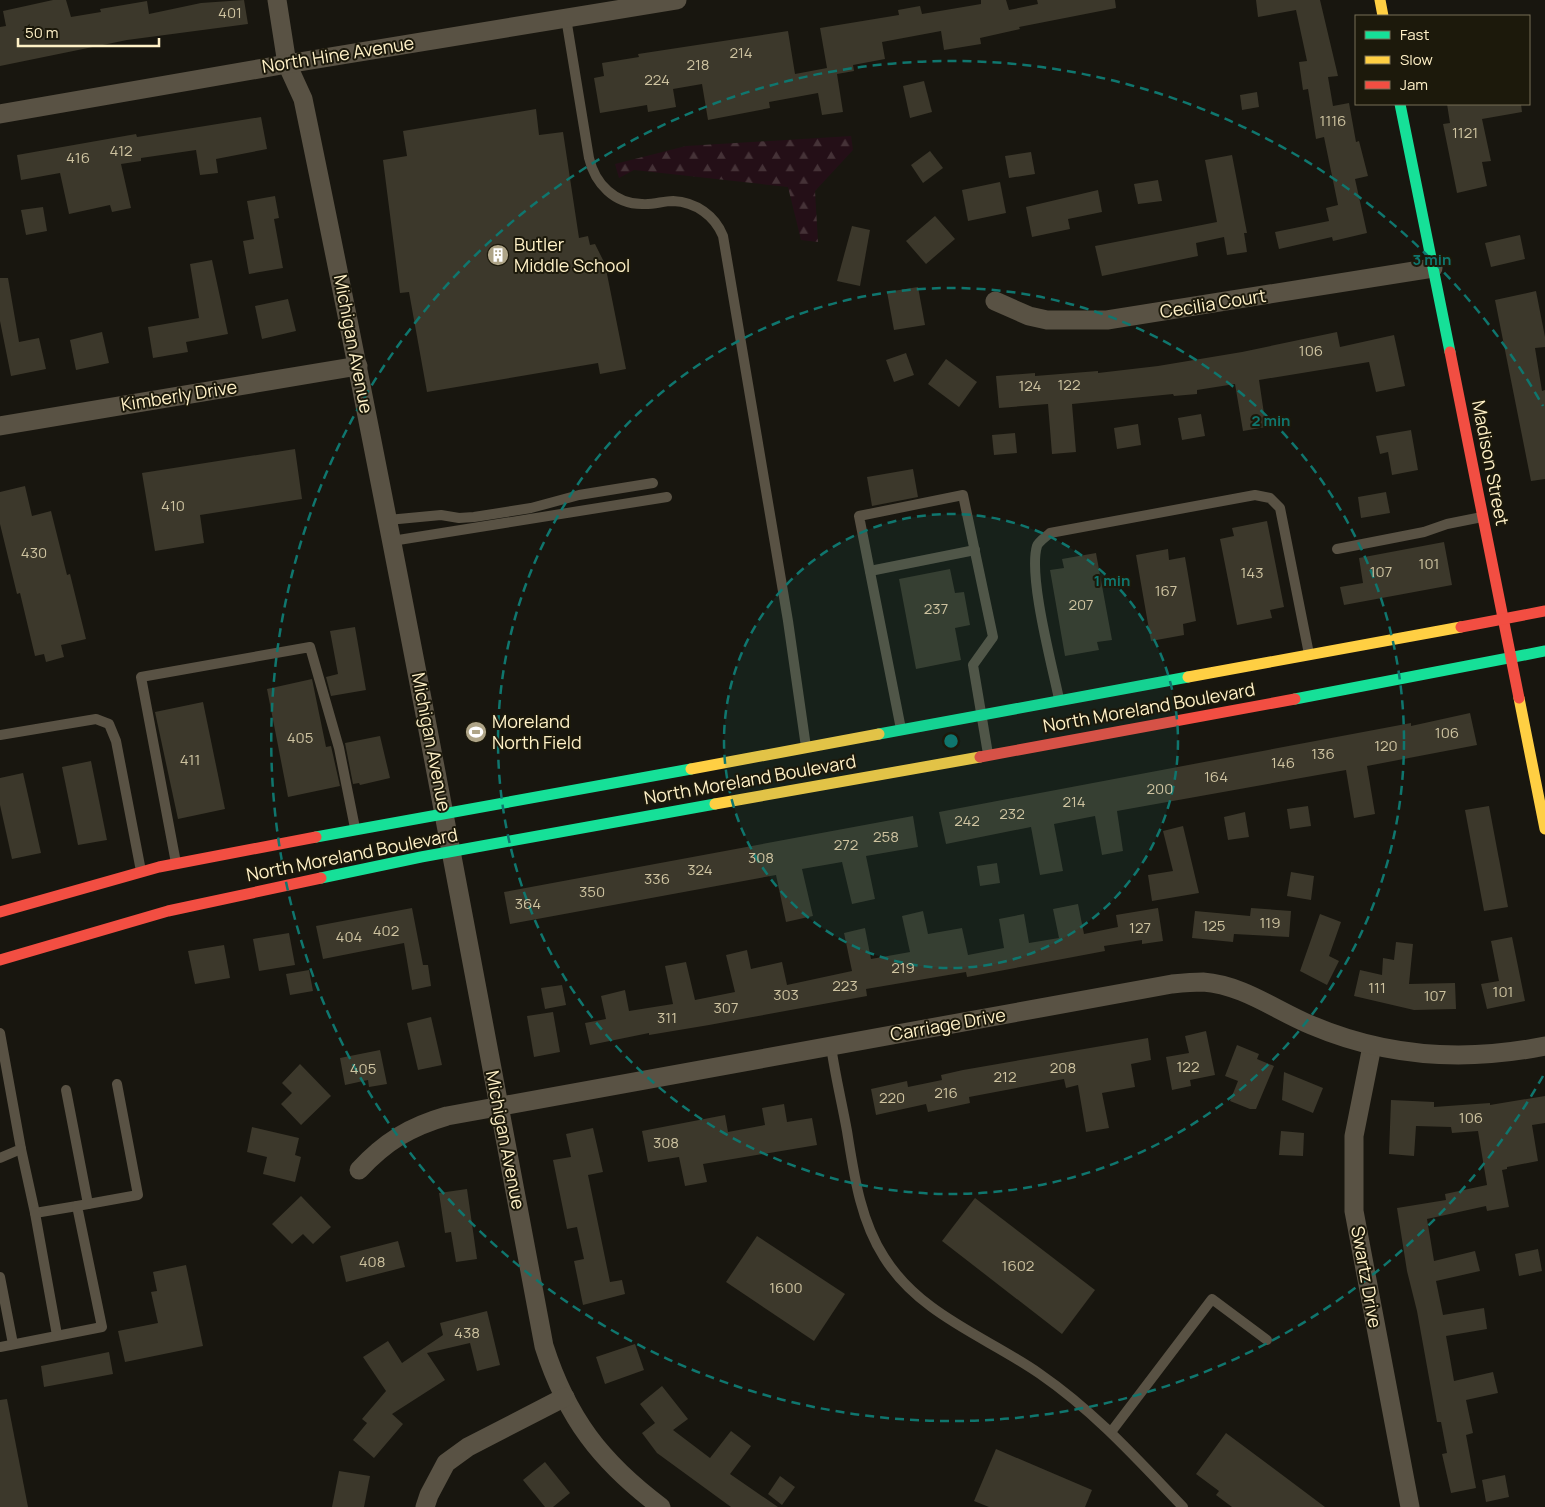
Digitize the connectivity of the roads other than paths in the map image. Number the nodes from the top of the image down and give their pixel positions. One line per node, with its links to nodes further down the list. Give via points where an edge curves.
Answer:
1 (277, 0): 6 (street, Michigan Avenue)
2 (677, 0): 5 (street, North Hine Avenue)
3 (1380, 0): 4 (street)
4 (1383, 15)
5 (566, 18): 6 (street, North Hine Avenue); 32 (lane, via 589,158 592,171 604,189 630,203 673,201 694,206 712,218 723,236)
6 (287, 64): 8 (street, North Hine Avenue); 11 (street, Michigan Avenue, via 303,99)
7 (1400, 105): 9 (street, Madison Street)
8 (0, 114)
9 (1434, 268): 10 (street, Cecilia Court, via 1107,320 1047,320); 15 (street, Madison Street)
10 (995, 300)
11 (358, 366): 12 (street, Kimberly Drive); 16 (street, Michigan Avenue)
12 (0, 426)
13 (653, 483): 16 (lane, via 474,517 441,515)
14 (667, 497): 17 (lane)
15 (1483, 517): 18 (lane); 22 (street, Madison Street)
16 (388, 520): 17 (street, Michigan Avenue)
17 (392, 541): 34 (street, Michigan Avenue)
18 (1337, 549)
19 (975, 550): 20 (lane); 20 (lane, via 963,495 859,516); 29 (lane, via 993,637 973,665)
20 (870, 571): 30 (lane)
21 (1545, 611): 22 (street, North Moreland Boulevard)
22 (1504, 618): 23 (street, North Moreland Boulevard); 26 (street, Madison Street)
23 (1358, 645): 25 (street, North Moreland Boulevard); 27 (street)
24 (1545, 651): 26 (street, North Moreland Boulevard)
25 (1309, 654): 28 (street, North Moreland Boulevard); 28 (lane, via 1280,508 1270,498 1255,496 1050,533 1038,544 1035,580)
26 (1512, 657): 33 (street, North Moreland Boulevard, via 1366,681); 36 (street, Madison Street)
27 (1361, 660)
28 (1059, 700): 29 (street, North Moreland Boulevard)
29 (982, 714): 30 (street, North Moreland Boulevard); 33 (lane)
30 (901, 729): 32 (street, North Moreland Boulevard)
31 (0, 735): 41 (lane, via 96,719 109,724 116,741)
32 (806, 747): 34 (street, North Moreland Boulevard, via 574,796)
33 (988, 755): 39 (street, North Moreland Boulevard, via 580,824)
34 (444, 814): 35 (street, North Moreland Boulevard); 39 (street, Michigan Avenue)
35 (355, 829): 37 (street, North Moreland Boulevard); 40 (lane, via 340,748 310,647 141,676)
36 (1545, 829)
37 (330, 834): 38 (street); 40 (street, North Moreland Boulevard)
38 (333, 850)
39 (452, 852): 43 (street, North Moreland Boulevard, via 336,870 168,911); 50 (street, Michigan Avenue)
40 (176, 864): 41 (street, North Moreland Boulevard)
41 (142, 872): 42 (street, North Moreland Boulevard)
42 (0, 912)
43 (0, 960)
44 (0, 1033): 51 (lane)
45 (831, 1046): 46 (street, Carriage Drive, via 1172,984 1202,982 1245,992 1311,1025); 50 (street, Carriage Drive); 63 (lane, via 855,1179 868,1225 884,1258 926,1304 1039,1373)
46 (1372, 1046): 47 (street, Carriage Drive, via 1431,1055 1471,1056); 67 (street, Swartz Drive, via 1354,1136 1354,1211)
47 (1545, 1046)
48 (117, 1084): 54 (lane, via 138,1195)
49 (66, 1090): 54 (lane)
50 (499, 1106): 53 (street, Carriage Drive, via 425,1122 388,1141); 62 (street, Michigan Avenue, via 544,1346)
51 (20, 1149): 52 (lane); 56 (lane)
52 (0, 1158)
53 (358, 1170)
54 (88, 1204): 55 (lane)
55 (77, 1206): 56 (lane); 58 (lane, via 102,1327)
56 (35, 1213): 58 (lane)
57 (0, 1277): 60 (lane)
58 (57, 1335): 60 (lane)
59 (1266, 1340): 63 (lane, via 1212,1299)
60 (13, 1344): 61 (lane)
61 (0, 1346)
62 (564, 1397): 64 (street, via 468,1447 446,1463 429,1494); 65 (street, Michigan Avenue, via 596,1448 615,1469)
63 (1111, 1432): 66 (lane)
64 (426, 1507)
65 (661, 1507)
66 (1183, 1507)
67 (1410, 1507)

